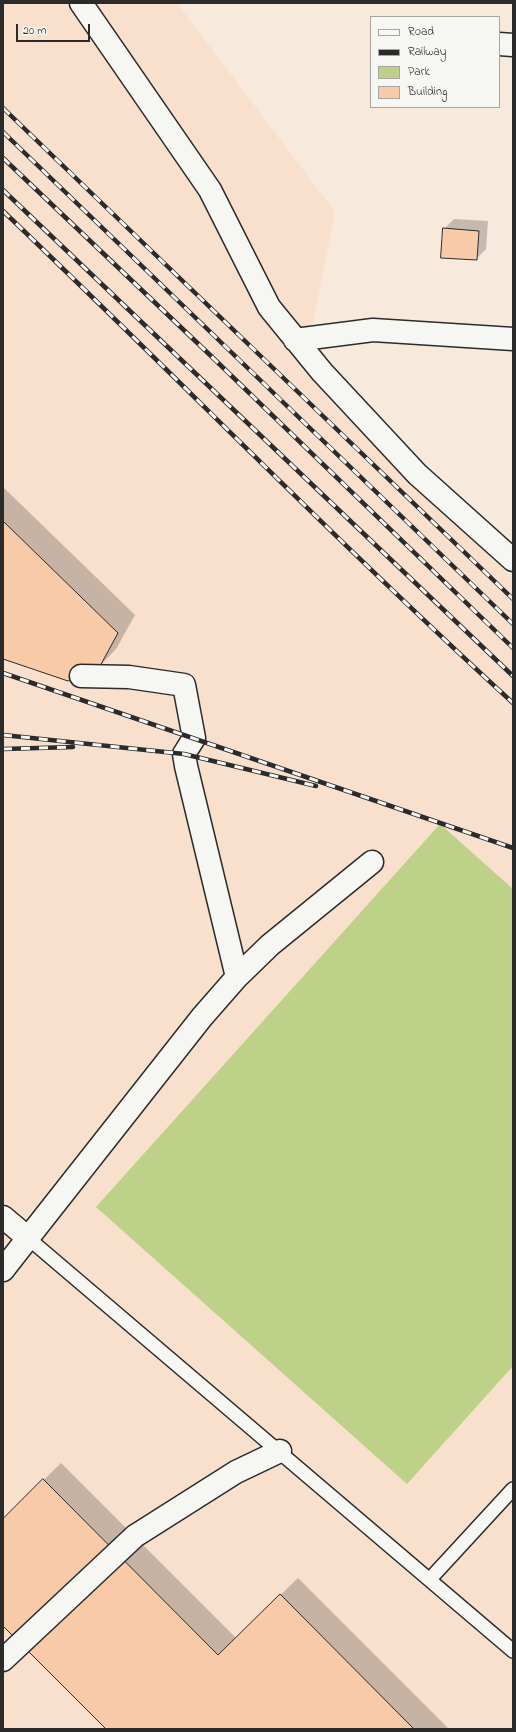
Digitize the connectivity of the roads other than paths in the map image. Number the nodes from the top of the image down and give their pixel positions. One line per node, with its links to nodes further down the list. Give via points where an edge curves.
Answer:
1 (81, 3): 5 (street, via 210,190 269,307)
2 (500, 44): 3 (street)
3 (513, 45)
4 (513, 339): 5 (street, via 373,330)
5 (295, 340): 6 (street, via 417,474)
6 (513, 560)
7 (81, 676): 9 (street, via 129,677 184,685 194,738 184,754 186,766)
8 (372, 862): 9 (street, via 270,945)
9 (237, 977): 11 (street, via 202,1017)
10 (3, 1217): 11 (street)
11 (28, 1238): 12 (street); 13 (lane)
12 (3, 1270)
13 (280, 1451): 15 (lane); 17 (street, via 236,1472 135,1536)
14 (513, 1490): 15 (lane)
15 (430, 1579): 16 (lane)
16 (513, 1652)
17 (3, 1660)

